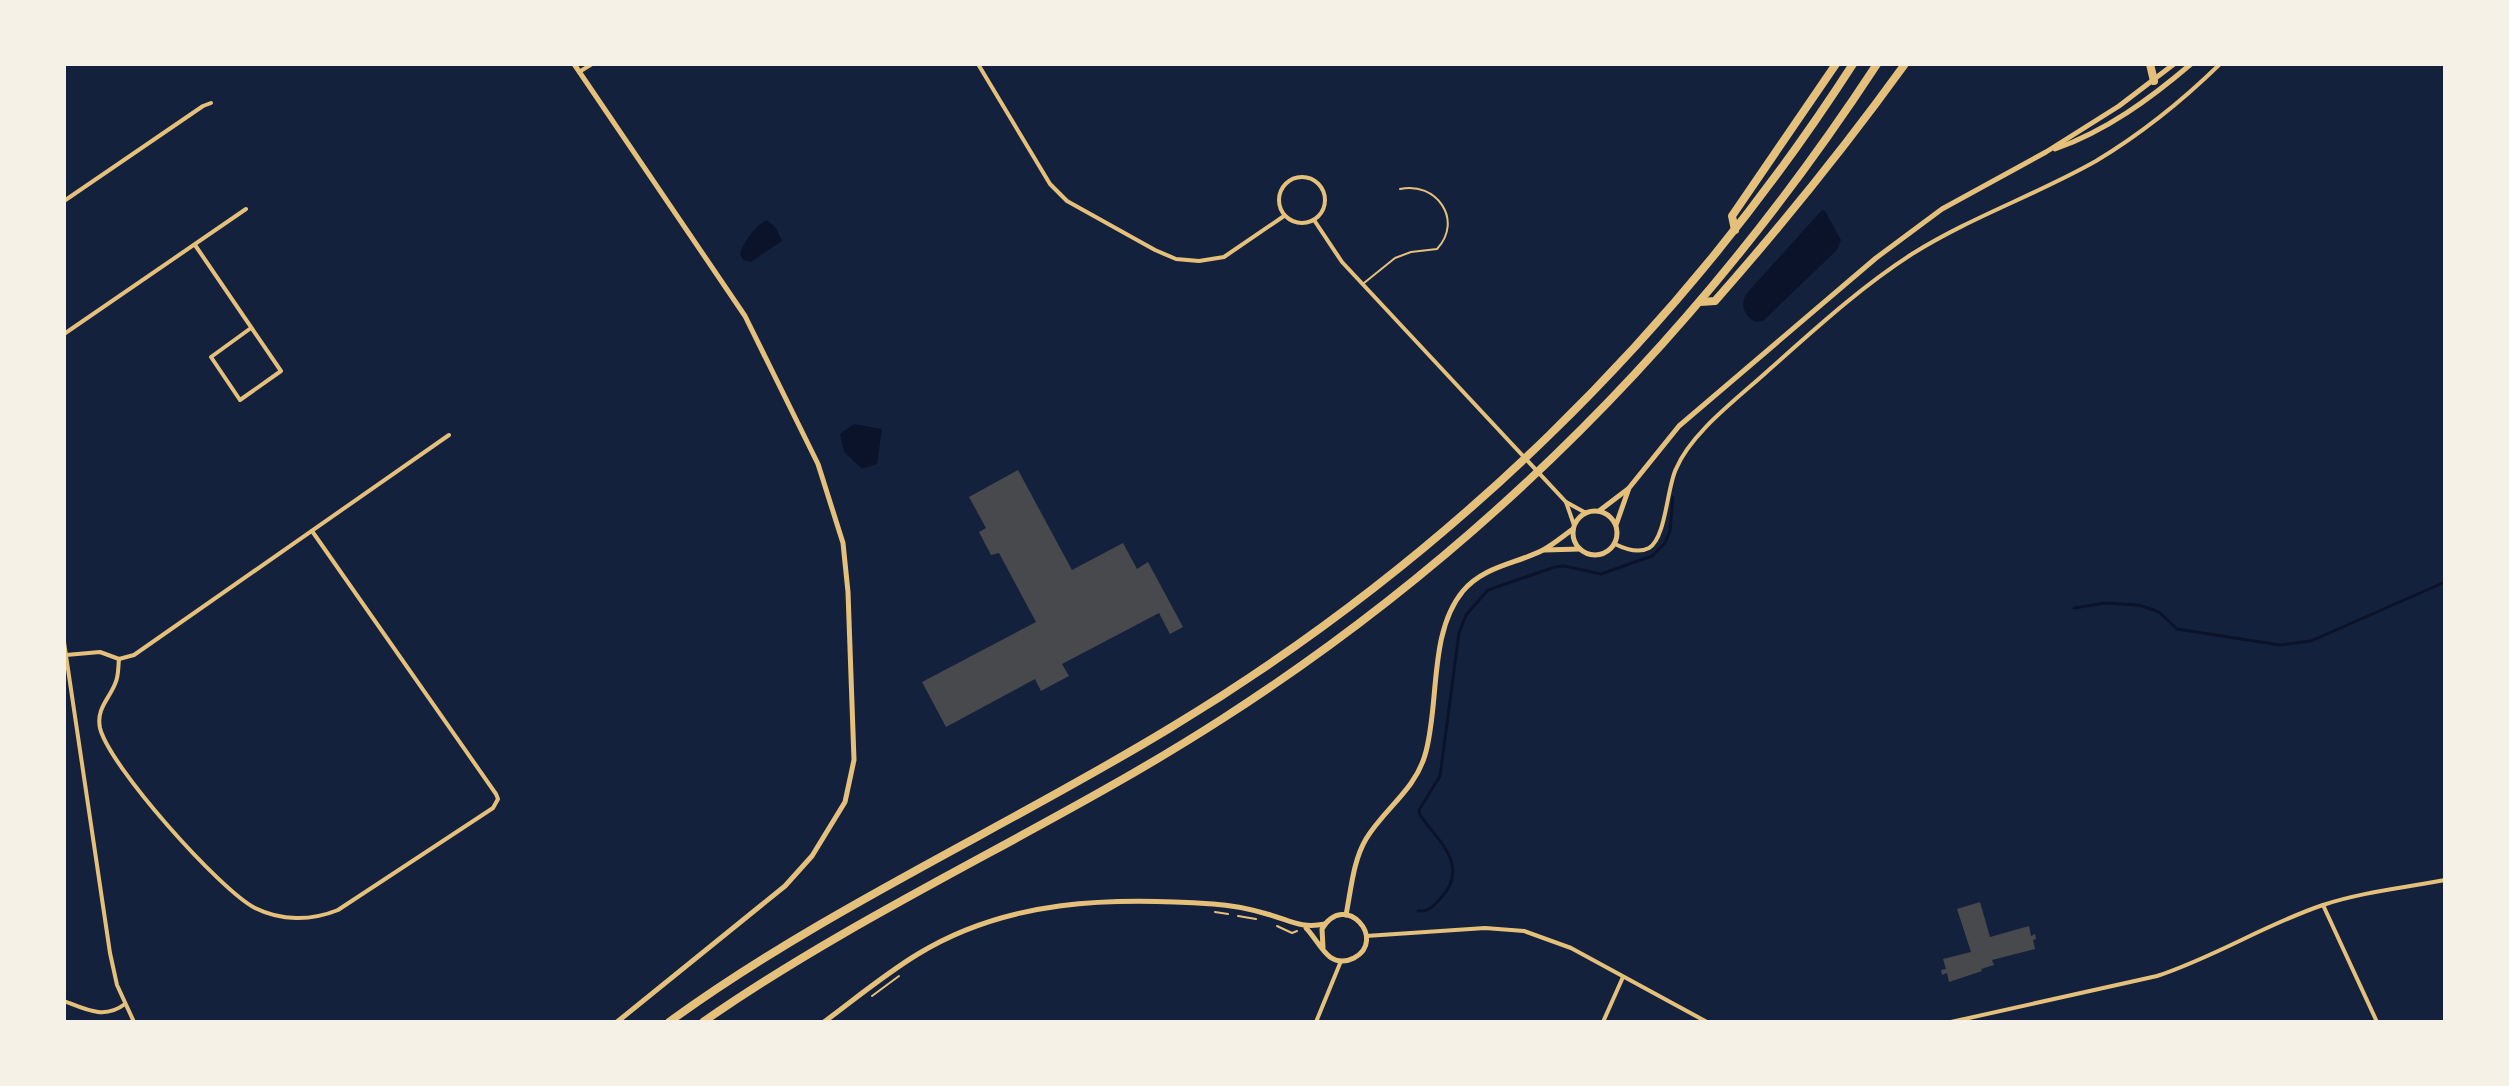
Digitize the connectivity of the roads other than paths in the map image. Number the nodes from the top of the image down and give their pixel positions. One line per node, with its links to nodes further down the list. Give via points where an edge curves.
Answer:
1 (574, 64): 12 (street)
2 (592, 64): 12 (street)
3 (978, 64): 19 (street, via 1050,184 1067,201 1155,250 1176,259 1224,257)
4 (1836, 64): 21 (highway, via 1732,216)
5 (1853, 64): 21 (highway)
6 (1877, 64): 24 (highway, via 1786,196)
7 (1905, 64): 24 (highway, via 1781,225 1715,301)
8 (2150, 64): 13 (highway)
9 (2174, 64): 13 (street)
10 (2191, 64): 15 (street, via 2124,114)
11 (2220, 64): 35 (street, via 2117,148 1963,225 1862,291 1692,444 1677,465 1656,541 1641,550)
12 (579, 72): 53 (street, via 759,342 835,509 848,592 854,760 845,802 812,856 785,886)
13 (2154, 81): 15 (street)
14 (211, 103): 17 (street)
15 (2046, 152): 28 (street, via 1942,209 1876,258 1694,412)
16 (1400, 189): 23 (lane, via 1412,187 1442,202 1448,219 1445,242 1437,249 1395,258)
17 (64, 201)
18 (246, 209): 22 (street)
19 (1284, 216): 20 (street, via 1298,223); 20 (street, via 1278,200 1281,189 1298,177 1309,178 1319,184 1325,199)
20 (1314, 220): 23 (street)
21 (1735, 230): 54 (highway, via 1649,333 1528,457 1325,626 1169,729 808,931)
22 (195, 245): 25 (street); 26 (street)
23 (1363, 284): 29 (street)
24 (1700, 302): 55 (highway, via 1530,481 1331,644 1173,749 818,948)
25 (251, 328): 25 (street, via 281,371 240,400 211,357)
26 (64, 334)
27 (449, 435): 34 (street)
28 (1629, 488): 30 (street); 32 (street)
29 (1566, 502): 31 (street); 33 (street)
30 (1599, 511): 31 (street); 32 (street)
31 (1586, 513): 33 (street)
32 (1616, 525): 35 (street)
33 (1574, 527): 36 (street, via 1572,537); 37 (street)
34 (312, 531): 40 (street, via 134,655); 40 (street, via 496,794 498,802 488,811 327,914 298,918 254,907 151,807 108,746 100,714 116,682)
35 (1615, 544): 36 (street, via 1602,554)
36 (1580, 549): 37 (street)
37 (1543, 550): 43 (street, via 1484,573 1451,609 1422,766 1364,844)
38 (64, 642): 39 (street)
39 (66, 655): 40 (street, via 100,652); 51 (street, via 110,953)
40 (119, 659)
41 (2445, 880): 42 (street)
42 (2323, 905): 60 (street, via 2189,966); 61 (street)
43 (1346, 915): 44 (street); 46 (street, via 1360,921)
44 (1325, 924): 45 (street); 47 (street, via 1320,935)
45 (1305, 927): 47 (street); 56 (street, via 1217,904 1072,903 1027,910 935,945)
46 (1366, 936): 48 (street, via 1360,954); 49 (street, via 1485,928 1524,931 1571,948)
47 (1323, 948): 48 (street)
48 (1341, 961): 57 (street)
49 (1623, 977): 58 (street); 59 (street)
50 (64, 1001): 51 (street, via 94,1013)
51 (125, 1004): 52 (street)
52 (134, 1022)
53 (617, 1022)
54 (669, 1022)
55 (703, 1022)
56 (824, 1022)
57 (1316, 1022)
58 (1603, 1022)
59 (1707, 1022)
60 (1951, 1022)
61 (2377, 1022)

